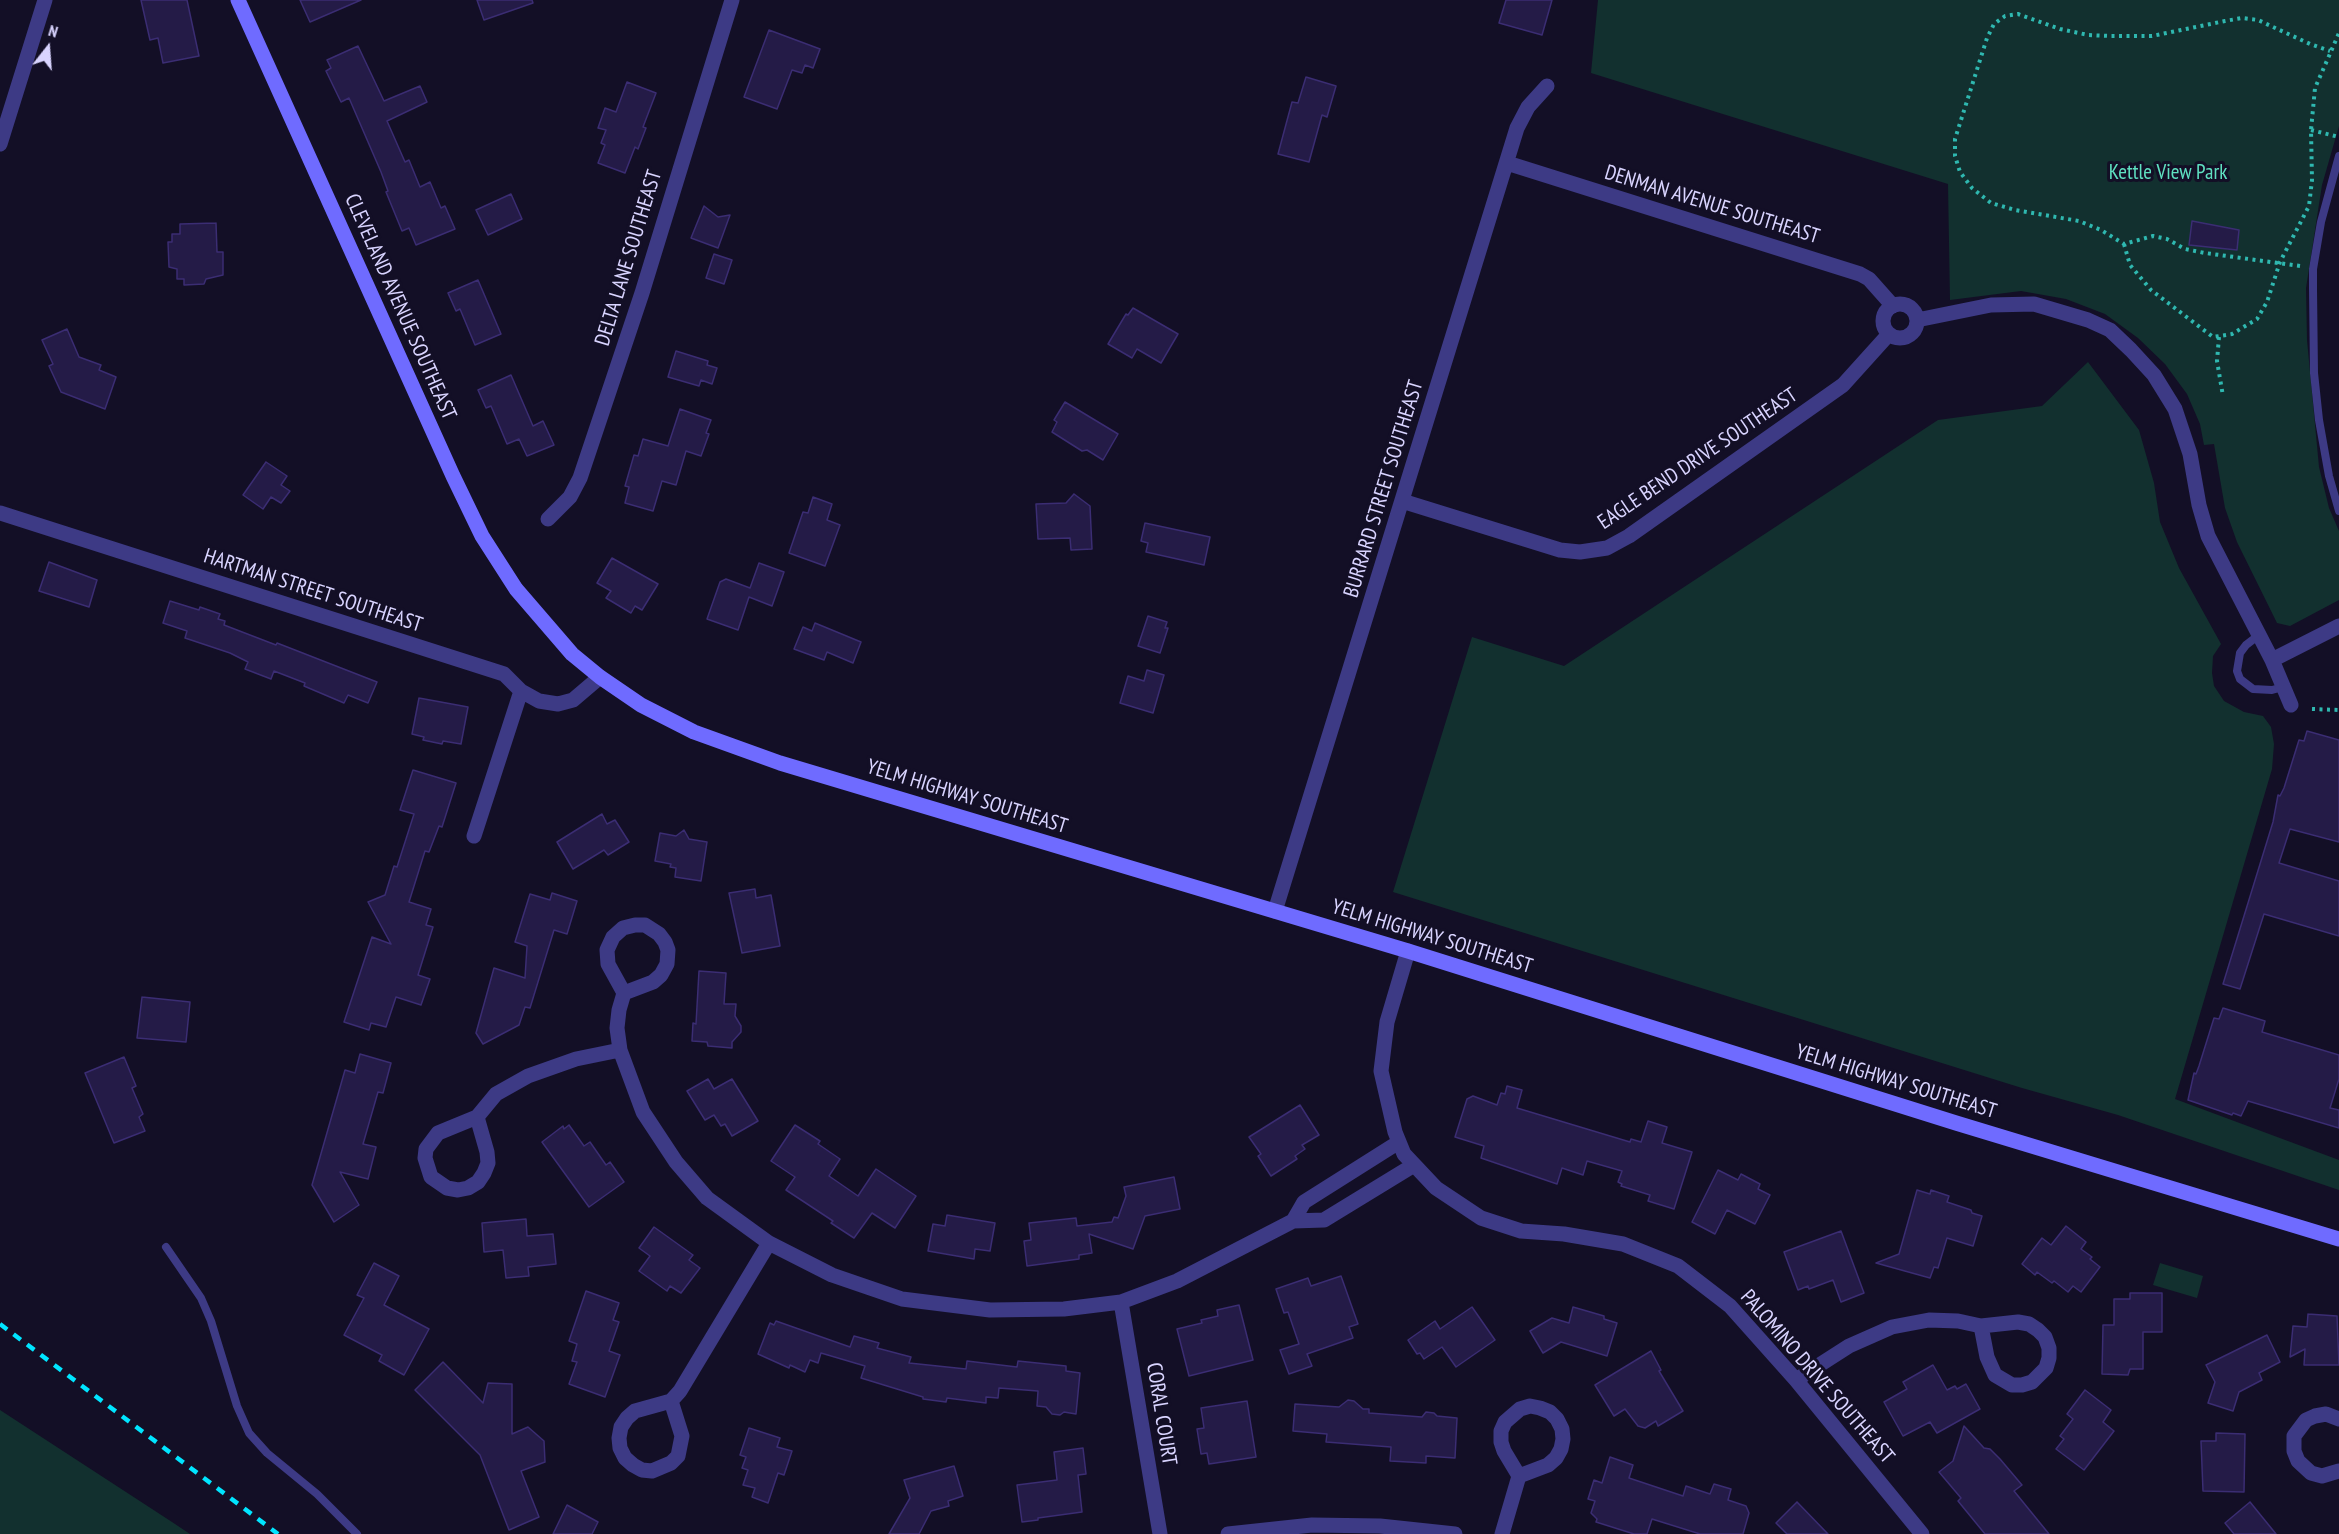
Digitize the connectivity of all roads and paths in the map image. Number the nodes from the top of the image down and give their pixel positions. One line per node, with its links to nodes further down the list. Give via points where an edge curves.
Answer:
1 (45, 0): 7 (street)
2 (238, 0): 25 (main road, CLEVELAND AVENUE SOUTHEAST, via 477,526 516,589)
3 (732, 0): 24 (street, DELTA LANE SOUTHEAST, via 642,293 580,478 570,496)
4 (2339, 33): 5 (path)
5 (2330, 51): 8 (path, via 2315,88); 13 (path, via 2258,20 2242,18 2152,36 2088,35 2018,14 2005,16 1994,24 1954,139 1954,156 1960,172 1990,203 2079,220)
6 (1547, 86): 12 (street, BURRARD STREET SOUTHEAST, via 1520,122)
7 (3, 122): 10 (street)
8 (2312, 130): 9 (path); 14 (path, via 2309,206)
9 (2339, 137)
10 (0, 144)
11 (2339, 156): 15 (lane)
12 (1507, 163): 16 (street, DENMAN AVENUE SOUTHEAST, via 1860,274); 21 (street, BURRARD STREET SOUTHEAST)
13 (2124, 244): 14 (path, via 2153,236 2185,249); 19 (path, via 2130,265 2151,290 2195,325)
14 (2280, 262): 15 (path); 19 (path, via 2257,319)
15 (2313, 269): 22 (lane, via 2314,373 2319,420)
16 (1893, 306): 17 (street, via 1906,305); 18 (street, via 1883,322)
17 (1917, 320): 18 (street, via 1908,336); 27 (street, via 1991,305 2034,304 2071,313 2110,330 2154,375 2175,409 2190,454 2208,536)
18 (1889, 334): 21 (street, EAGLE BEND DRIVE SOUTHEAST, via 1843,385 1607,548 1560,550)
19 (2219, 337): 20 (path, via 2217,361)
20 (2223, 396)
21 (1402, 501): 36 (street, BURRARD STREET SOUTHEAST)
22 (2339, 511)
23 (0, 513): 31 (street, HARTMAN STREET SOUTHEAST, via 504,674)
24 (548, 519)
25 (542, 621): 29 (main road, YELM HIGHWAY SOUTHEAST)
26 (2339, 626): 28 (street)
27 (2259, 635): 28 (street); 30 (lane, via 2240,653 2236,671 2253,689)
28 (2272, 660): 30 (street)
29 (600, 677): 31 (street, HARTMAN STREET SOUTHEAST, via 573,700 558,704 539,701); 36 (main road, YELM HIGHWAY SOUTHEAST, via 641,705 694,732 780,763)
30 (2283, 687): 32 (street)
31 (521, 691): 35 (street)
32 (2291, 705)
33 (2312, 709): 34 (path)
34 (2339, 710)
35 (474, 836)
36 (1275, 911): 37 (main road, YELM HIGHWAY SOUTHEAST)
37 (1408, 951): 41 (street, PALOMINO DRIVE SOUTHEAST, via 1387,1022 1381,1071); 44 (main road, YELM HIGHWAY SOUTHEAST)
38 (624, 993): 38 (street, via 653,982 667,964 665,942 645,926 623,928 607,950 608,964); 39 (street, via 617,1028)
39 (620, 1050): 40 (street, via 576,1059 528,1076 496,1094); 45 (street, via 643,1112 676,1162 707,1198)
40 (477, 1117): 40 (street, via 438,1133 426,1149 427,1168 440,1185 458,1190 468,1188 484,1173 487,1152)
41 (1399, 1142): 42 (street, PALOMINO DRIVE SOUTHEAST); 43 (street, via 1304,1202)
42 (1414, 1165): 43 (street, via 1324,1220); 49 (street, PALOMINO DRIVE SOUTHEAST, via 1436,1188 1481,1218 1521,1231 1623,1244 1678,1266 1730,1306)
43 (1293, 1221): 47 (street, via 1177,1281)
44 (2339, 1239)
45 (769, 1244): 47 (street, via 832,1275 902,1299 990,1310 1064,1309); 50 (street)
46 (165, 1247): 54 (lane, via 201,1298 211,1320 249,1433)
47 (1121, 1302): 55 (street, CORAL COURT)
48 (1981, 1326): 48 (street, via 1990,1367 2003,1381 2012,1385 2032,1382 2046,1368 2049,1347 2038,1329 2018,1322); 49 (street, via 1929,1320 1892,1327 1849,1346)
49 (1796, 1380): 59 (street, PALOMINO DRIVE SOUTHEAST)
50 (671, 1401): 50 (street, via 635,1411 621,1427 620,1448 633,1466 652,1471 678,1456 682,1436)
51 (2339, 1419): 52 (street, via 2326,1414 2315,1416 2306,1420 2294,1436 2298,1461 2311,1473 2322,1476)
52 (2339, 1471)
53 (1519, 1476): 53 (street, via 1548,1465 1561,1449 1562,1429 1557,1419 1540,1408 1520,1409 1501,1431 1504,1451); 58 (street)
54 (357, 1534)
55 (1160, 1534)
56 (1228, 1534): 57 (street, via 1312,1525 1380,1526)
57 (1455, 1534)
58 (1502, 1534)
59 (1922, 1534)

